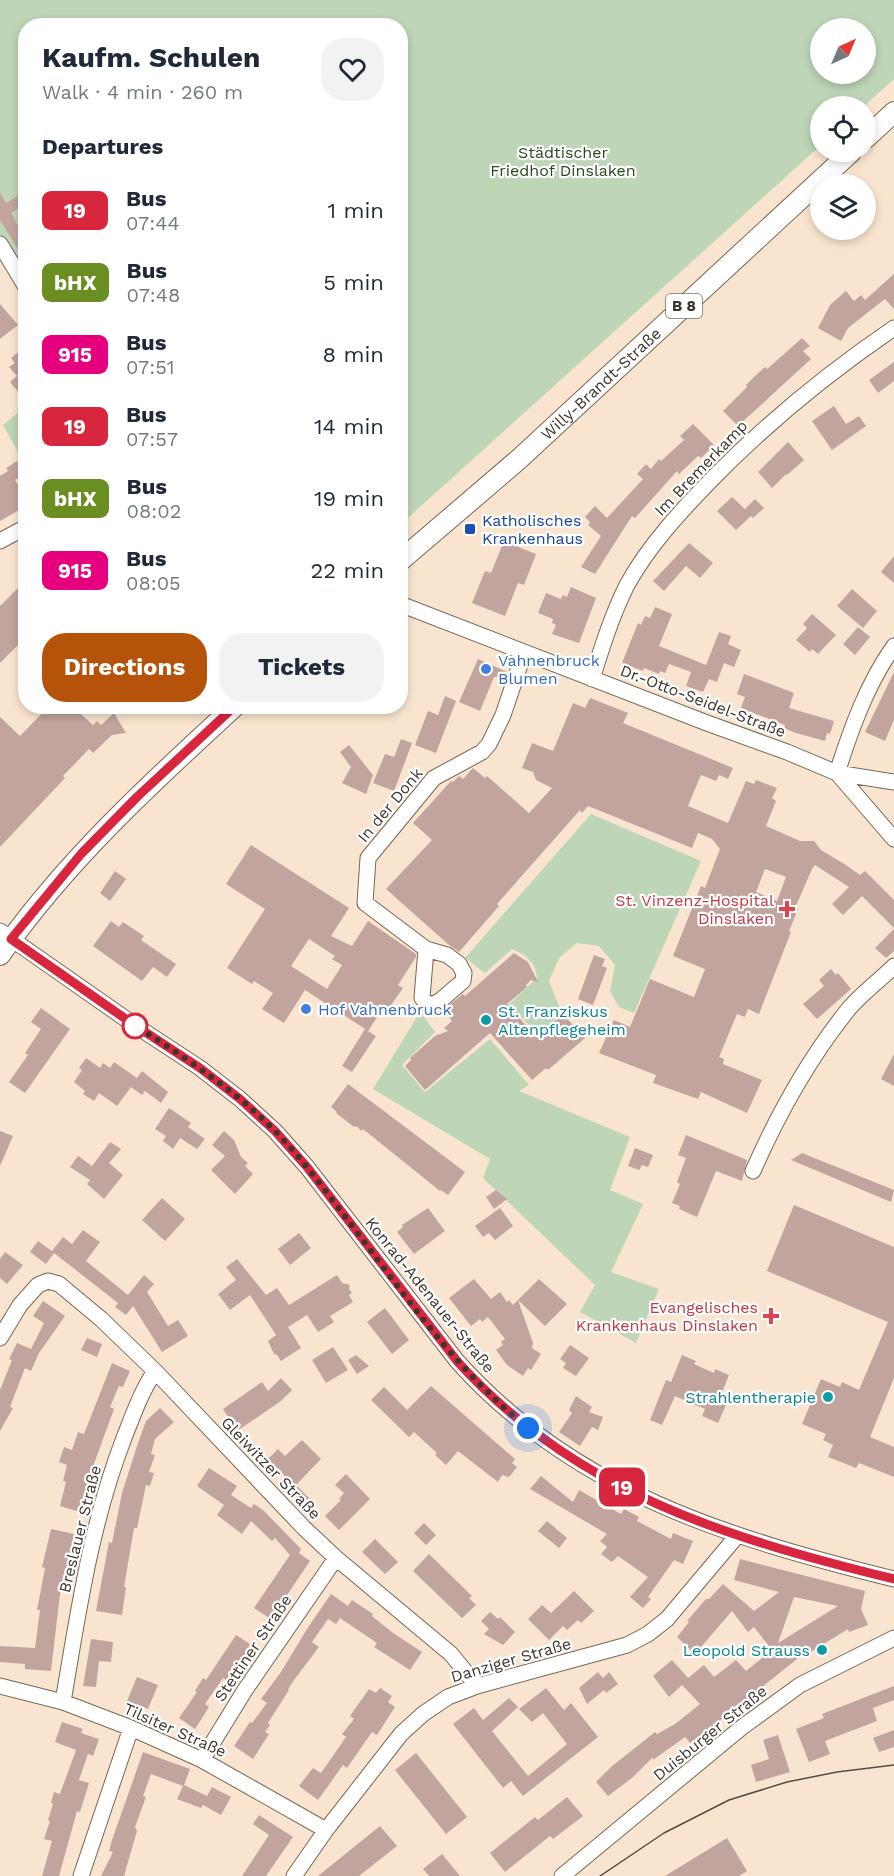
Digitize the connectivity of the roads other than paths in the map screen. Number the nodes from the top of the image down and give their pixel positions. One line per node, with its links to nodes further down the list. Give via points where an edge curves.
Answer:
1 (894, 112): 2 (main road)
2 (876, 129)
3 (840, 162): 9 (main road, Willy-Brandt-Straße / B 8, via 518,460)
4 (0, 244): 5 (street)
5 (18, 274)
6 (894, 328): 13 (street, Im Bremerkamp, via 801,396 682,510 628,585)
7 (18, 531): 8 (street)
8 (0, 541)
9 (408, 554)
10 (408, 607): 12 (street, Dr.-Otto-Seidel-Straße)
11 (894, 646): 15 (street, via 852,727)
12 (524, 653): 13 (street, Dr.-Otto-Seidel-Straße); 19 (street, In der Donk, via 489,744 482,752 434,778 368,858 365,903)
13 (592, 679): 15 (street, Dr.-Otto-Seidel-Straße)
14 (226, 714): 18 (main road, via 137,797)
15 (837, 773): 16 (street, Dr.-Otto-Seidel-Straße); 17 (street)
16 (894, 782)
17 (894, 838)
18 (6, 935): 20 (main road); 25 (street, Konrad-Adenauer-Straße, via 200,1068 275,1131 439,1339 478,1385 509,1412 551,1446 599,1476 662,1507)
19 (426, 949)
20 (0, 955)
21 (894, 966): 22 (street, via 849,1010 812,1059 774,1124)
22 (753, 1171)
23 (0, 1338): 24 (street, Gleiwitzer Straße, via 21,1305 38,1285 48,1281 59,1284 101,1319)
24 (155, 1371): 26 (street, Gleiwitzer Straße, via 260,1484); 31 (street, Breslauer Straße, via 143,1390 114,1465 96,1529)
25 (737, 1536): 27 (street, Konrad-Adenauer-Straße); 30 (street, Danziger Straße, via 668,1619 648,1634 627,1645)
26 (336, 1558): 30 (street, Gleiwitzer Straße, via 451,1654); 33 (street, Stettiner Straße)
27 (894, 1579)
28 (894, 1638): 37 (street, Duisburger Straße, via 800,1685 741,1728)
29 (0, 1686): 31 (street, Tilsiter Straße)
30 (477, 1686): 34 (street, Danziger Straße, via 448,1697 401,1734)
31 (63, 1702): 32 (street, Tilsiter Straße)
32 (131, 1728): 33 (street, Tilsiter Straße); 35 (street)
33 (202, 1760): 34 (street, Tilsiter Straße)
34 (326, 1830): 36 (street, Danziger Straße)
35 (81, 1876)
36 (294, 1876)
37 (562, 1876)

